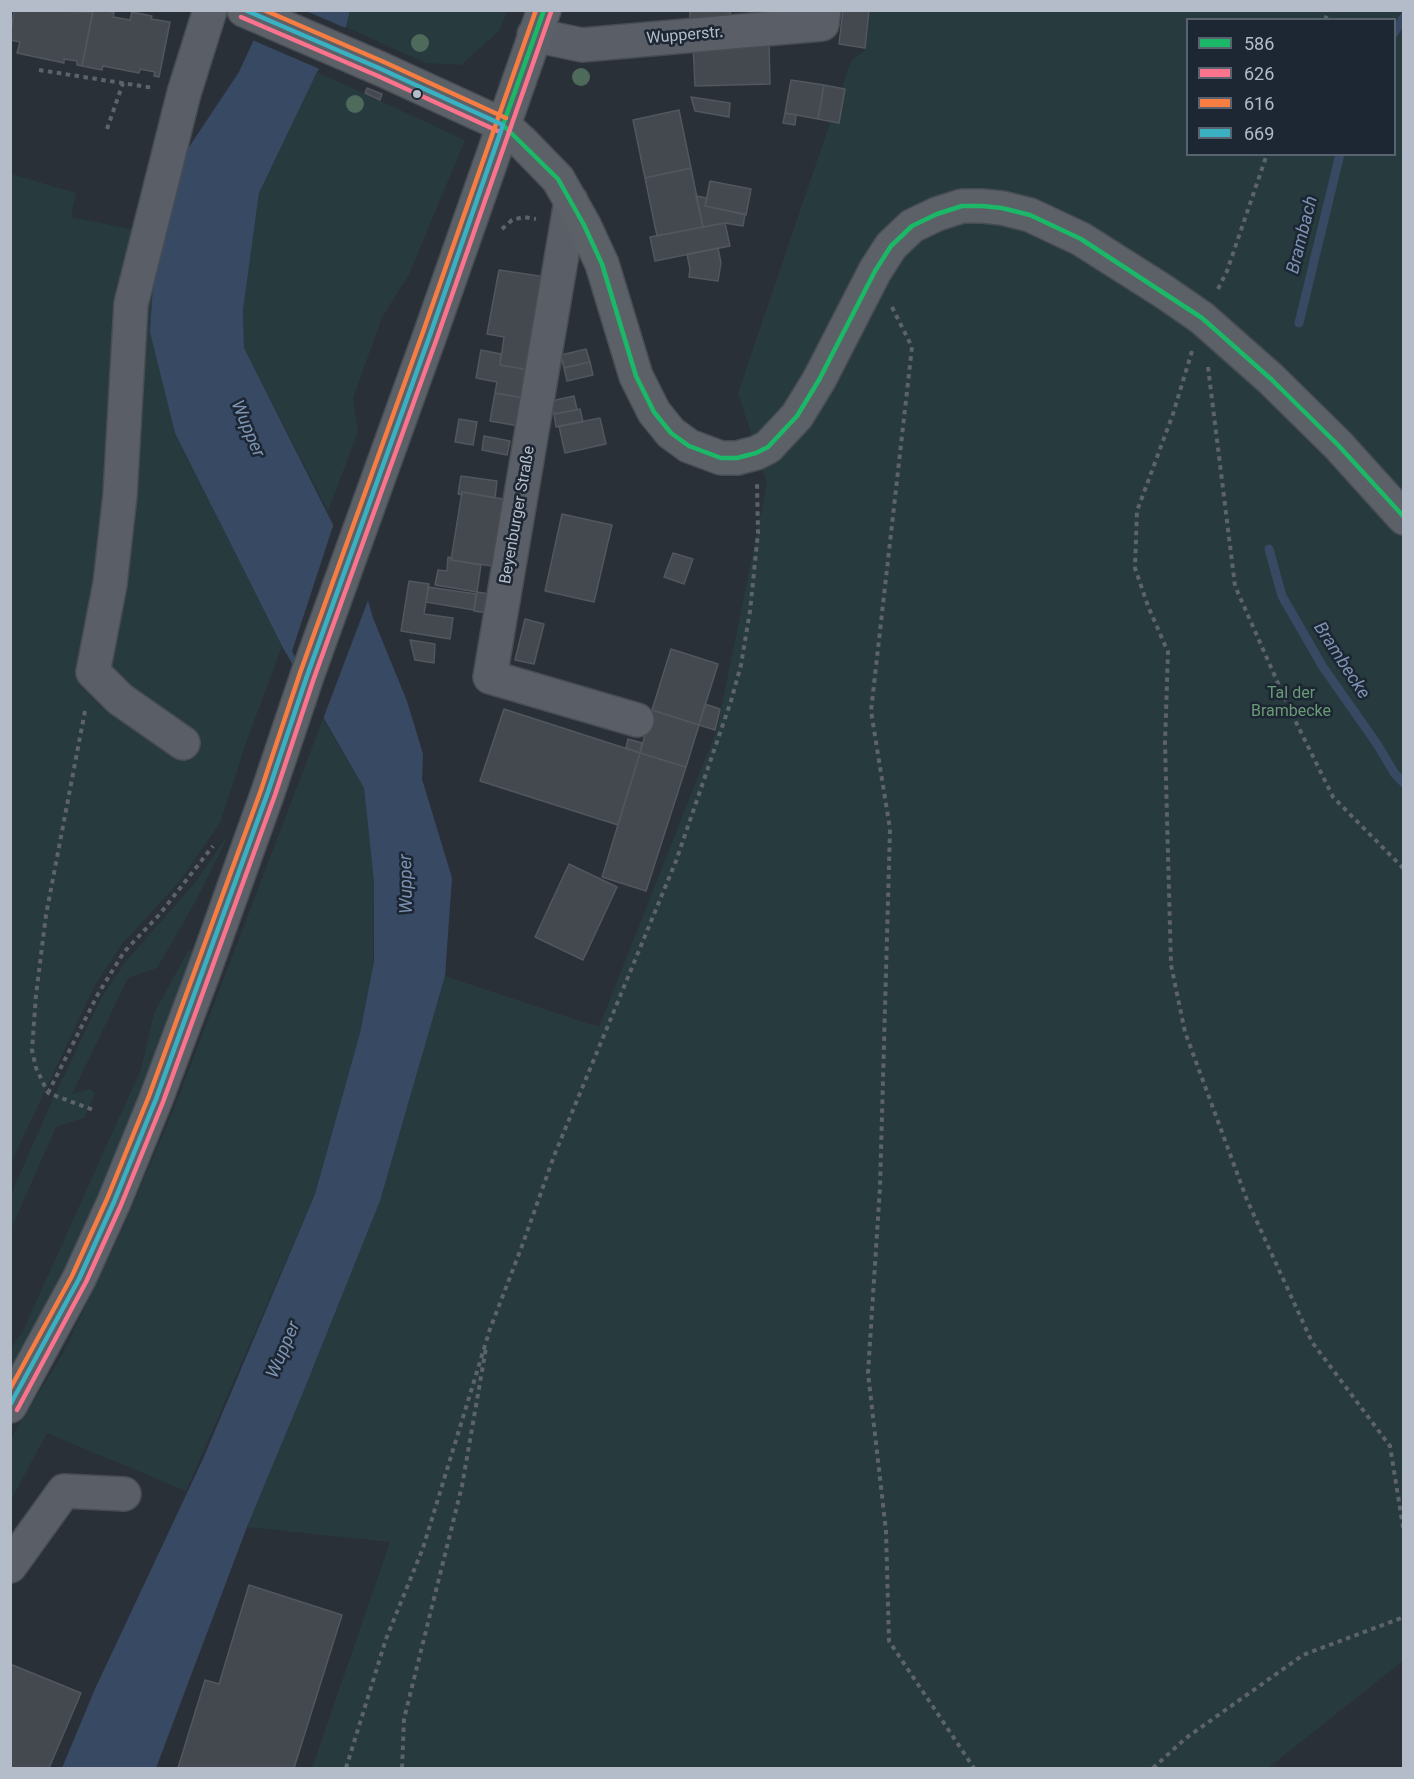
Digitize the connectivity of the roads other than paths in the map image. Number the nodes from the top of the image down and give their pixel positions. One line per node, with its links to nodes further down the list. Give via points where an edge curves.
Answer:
1 (210, 10): 9 (lane, via 184,93 131,304 111,584 93,672 120,699)
2 (824, 10): 4 (lane, Wupperstr., via 822,24 582,45)
3 (250, 13): 5 (main road)
4 (539, 23): 5 (main road)
5 (503, 125): 6 (main road, via 558,179); 10 (main road, via 200,981 114,1202 79,1279)
6 (571, 201): 7 (main road, via 602,264 636,376 654,412 671,433 706,454 737,458 768,447 797,416 875,271 896,241 912,226 949,209 982,206 1030,215 1081,239 1202,318 1271,379); 8 (lane, Beyenburger Straße, via 490,677)
7 (1404, 518)
8 (637, 720)
9 (183, 743)
10 (10, 1406)
11 (124, 1494): 12 (lane, via 64,1491)
12 (10, 1566)

